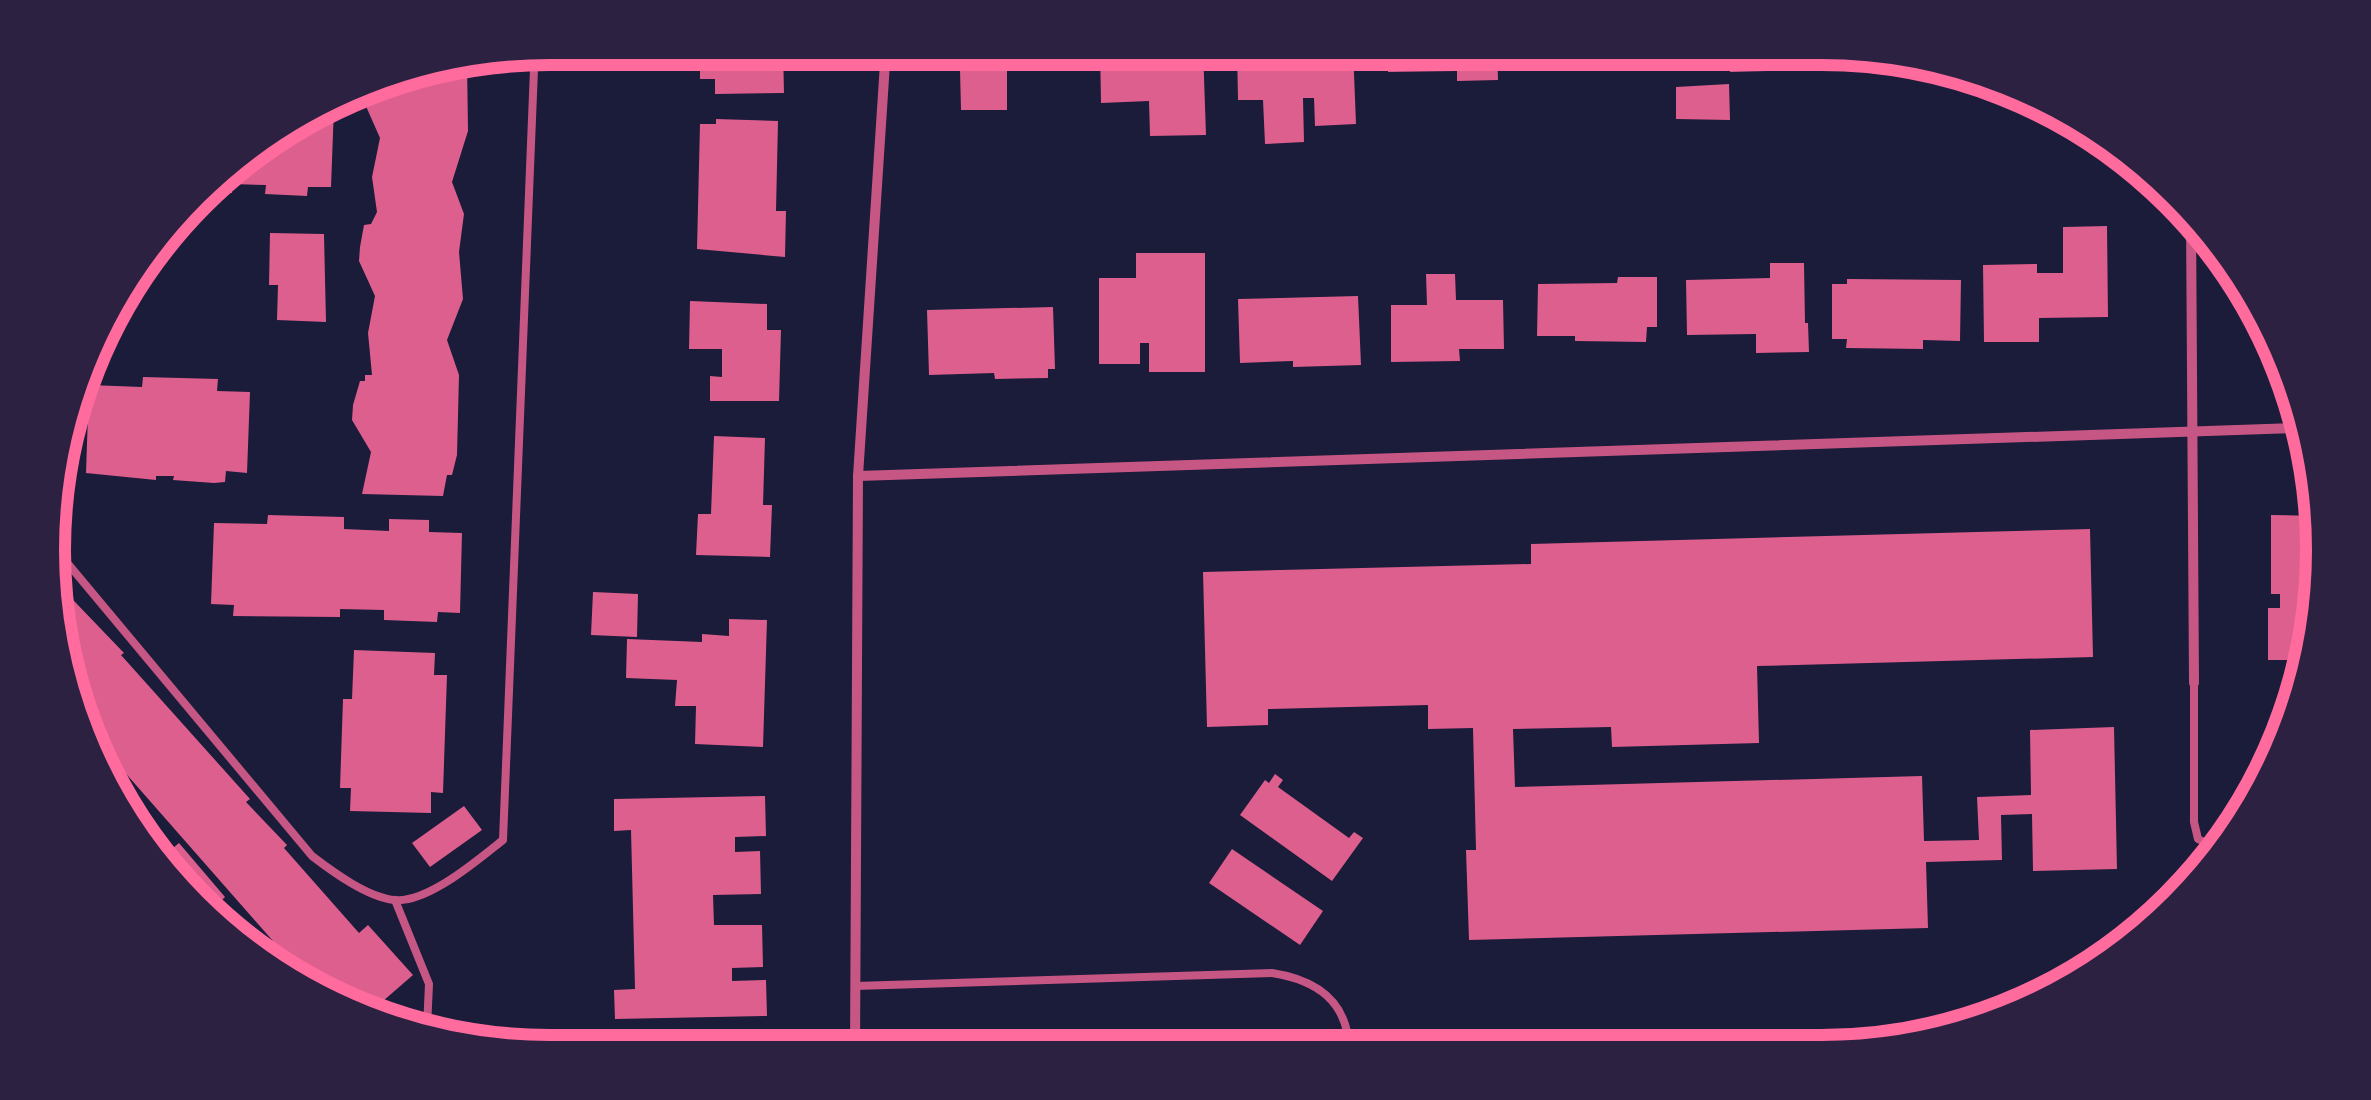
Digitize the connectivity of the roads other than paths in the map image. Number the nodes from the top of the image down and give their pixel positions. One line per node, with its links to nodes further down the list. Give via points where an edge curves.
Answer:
1 (885, 65): 6 (street)
2 (534, 66): 10 (lane, via 503,840 460,873)
3 (2191, 236): 5 (street)
4 (2290, 428): 5 (street)
5 (2192, 431): 6 (street); 8 (street)
6 (858, 476): 11 (street)
7 (65, 560): 10 (lane, via 312,856 351,884)
8 (2194, 683): 9 (lane, via 2194,822 2198,839)
9 (2207, 844)
10 (395, 900): 12 (lane, via 429,984)
11 (855, 986): 13 (street); 14 (lane, via 1272,973 1322,989 1338,1004)
12 (427, 1019)
13 (855, 1035)
14 (1348, 1035)

